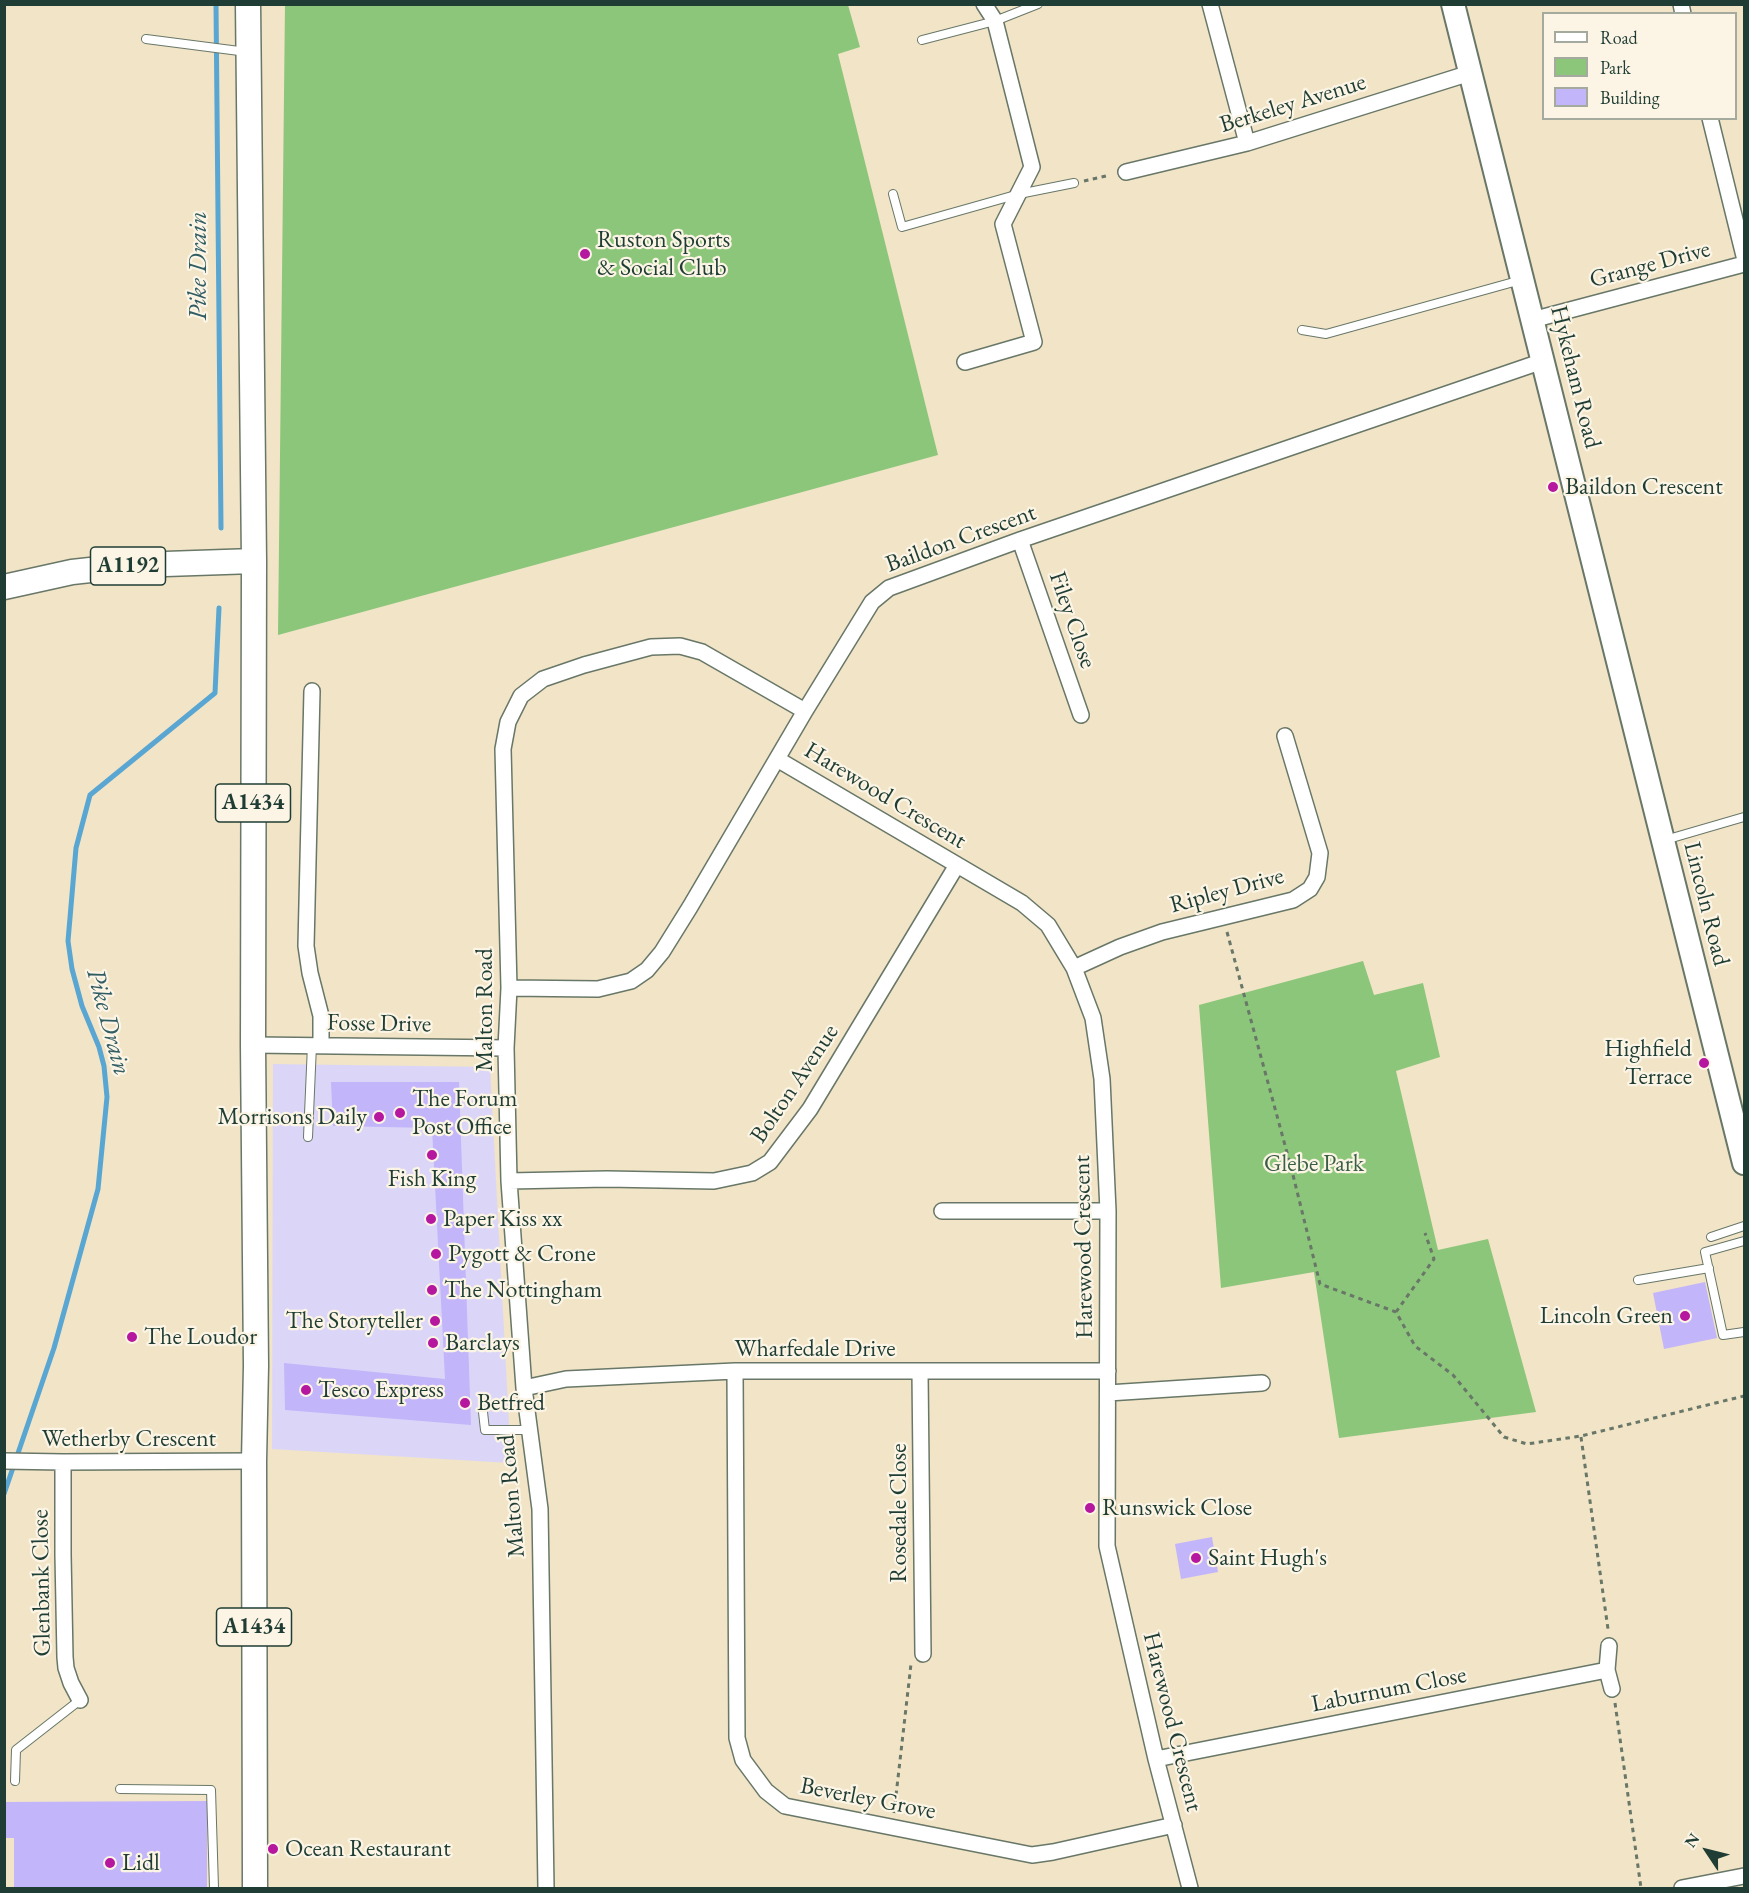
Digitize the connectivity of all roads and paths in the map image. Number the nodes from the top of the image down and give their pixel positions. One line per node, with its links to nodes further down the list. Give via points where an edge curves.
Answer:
1 (248, 4): 9 (main road, A1434)
2 (984, 4): 6 (street)
3 (1038, 4): 6 (lane)
4 (1210, 4): 12 (street)
5 (1453, 4): 10 (street, Hykeham Road)
6 (995, 21): 8 (lane); 16 (street, via 1032,167)
7 (146, 39): 9 (lane)
8 (922, 40)
9 (248, 53): 25 (main road, A1434)
10 (1470, 74): 12 (street, Berkeley Avenue); 19 (street, Hykeham Road)
11 (1710, 120): 17 (street)
12 (1247, 143): 13 (street, Berkeley Avenue)
13 (1126, 172): 14 (path)
14 (1074, 183): 16 (lane)
15 (893, 194): 16 (lane, via 902,227)
16 (1019, 194): 23 (street, via 1003,224 1034,342)
17 (1744, 256)
18 (1744, 264): 20 (street, Grange Drive)
19 (1522, 279): 20 (street, Hykeham Road); 21 (lane, via 1326,334)
20 (1532, 320): 22 (street, Hykeham Road)
21 (1302, 330)
22 (1543, 361): 24 (street, Baildon Crescent); 32 (street, Hykeham Road)
23 (965, 362)
24 (1020, 540): 28 (street, Baildon Crescent, via 889,588 872,602); 29 (street, Filey Close)
25 (254, 561): 26 (main road, A1192, via 136,565 72,572); 39 (main road, A1434)
26 (4, 587)
27 (312, 691): 40 (street, via 306,946 321,1016)
28 (805, 711): 31 (street, Baildon Crescent); 38 (street, Malton Road, via 702,652 680,646 651,647 584,665 543,680 521,696 508,722 503,749)
29 (1081, 715)
30 (1285, 736): 36 (street, Ripley Drive, via 1320,853 1317,877 1310,889 1293,900)
31 (777, 759): 35 (street, Harewood Crescent); 38 (street, Baildon Crescent, via 690,907 647,970 631,981 598,989)
32 (1642, 762): 34 (street, Lincoln Road)
33 (1744, 817): 34 (lane)
34 (1663, 841): 43 (street, Lincoln Road)
35 (957, 865): 37 (street, Harewood Crescent, via 1022,903 1048,925); 44 (street, Bolton Avenue, via 810,1109 770,1162 752,1173 714,1181)
36 (1223, 918): 37 (street, Ripley Drive, via 1162,932); 53 (path, via 1320,1284)
37 (1074, 968): 46 (street, Harewood Crescent, via 1093,1018 1102,1079)
38 (509, 988): 41 (street, Malton Road)
39 (253, 1045): 40 (street, Fosse Drive); 66 (main road, A1434)
40 (317, 1045): 41 (street, Fosse Drive); 42 (lane)
41 (506, 1048): 44 (street, Malton Road)
42 (308, 1137)
43 (1744, 1159)
44 (509, 1181): 59 (street, Malton Road)
45 (942, 1211): 46 (street)
46 (1108, 1211): 56 (street, Harewood Crescent)
47 (1744, 1226): 49 (lane)
48 (1425, 1233): 53 (path, via 1434,1259)
49 (1711, 1237)
50 (1744, 1241): 51 (lane, via 1705,1252)
51 (1709, 1268): 52 (lane); 54 (lane, via 1723,1335)
52 (1638, 1280)
53 (1396, 1312): 64 (path, via 1414,1346 1453,1375 1504,1437 1527,1444)
54 (1744, 1332)
55 (735, 1371): 57 (street, Wharfedale Drive); 59 (street, Wharfedale Drive, via 566,1379); 77 (street, Beverley Grove, via 736,1738 743,1760 766,1791 785,1806)
56 (1108, 1371): 57 (street, Wharfedale Drive); 60 (street, Harewood Crescent)
57 (920, 1372): 69 (street, Rosedale Close)
58 (1262, 1383): 60 (street)
59 (524, 1388): 63 (street, Malton Road)
60 (1108, 1393): 73 (street, Harewood Crescent, via 1107,1546)
61 (1744, 1396): 64 (path)
62 (483, 1412): 63 (lane, via 485,1430)
63 (530, 1430): 81 (street, Malton Road, via 540,1509)
64 (1581, 1436): 68 (path)
65 (4, 1461): 67 (street, Wetherby Crescent)
66 (254, 1461): 67 (street, Wetherby Crescent); 80 (main road, A1434)
67 (63, 1462): 72 (street, Glenbank Close, via 65,1657)
68 (1609, 1646): 70 (street)
69 (923, 1654): 77 (path, via 911,1662)
70 (1607, 1670): 71 (street); 73 (street, Laburnum Close)
71 (1612, 1689): 83 (path)
72 (80, 1700): 74 (lane, via 16,1750)
73 (1156, 1759): 76 (street, Harewood Crescent)
74 (15, 1781)
75 (120, 1789): 79 (lane, via 211,1790)
76 (1174, 1825): 77 (street, Beverley Grove, via 1032,1855); 82 (street, Harewood Crescent)
77 (892, 1828)
78 (1744, 1876): 84 (street)
79 (214, 1888)
80 (255, 1888)
81 (546, 1888)
82 (1190, 1888)
83 (1641, 1888)
84 (1683, 1888)

